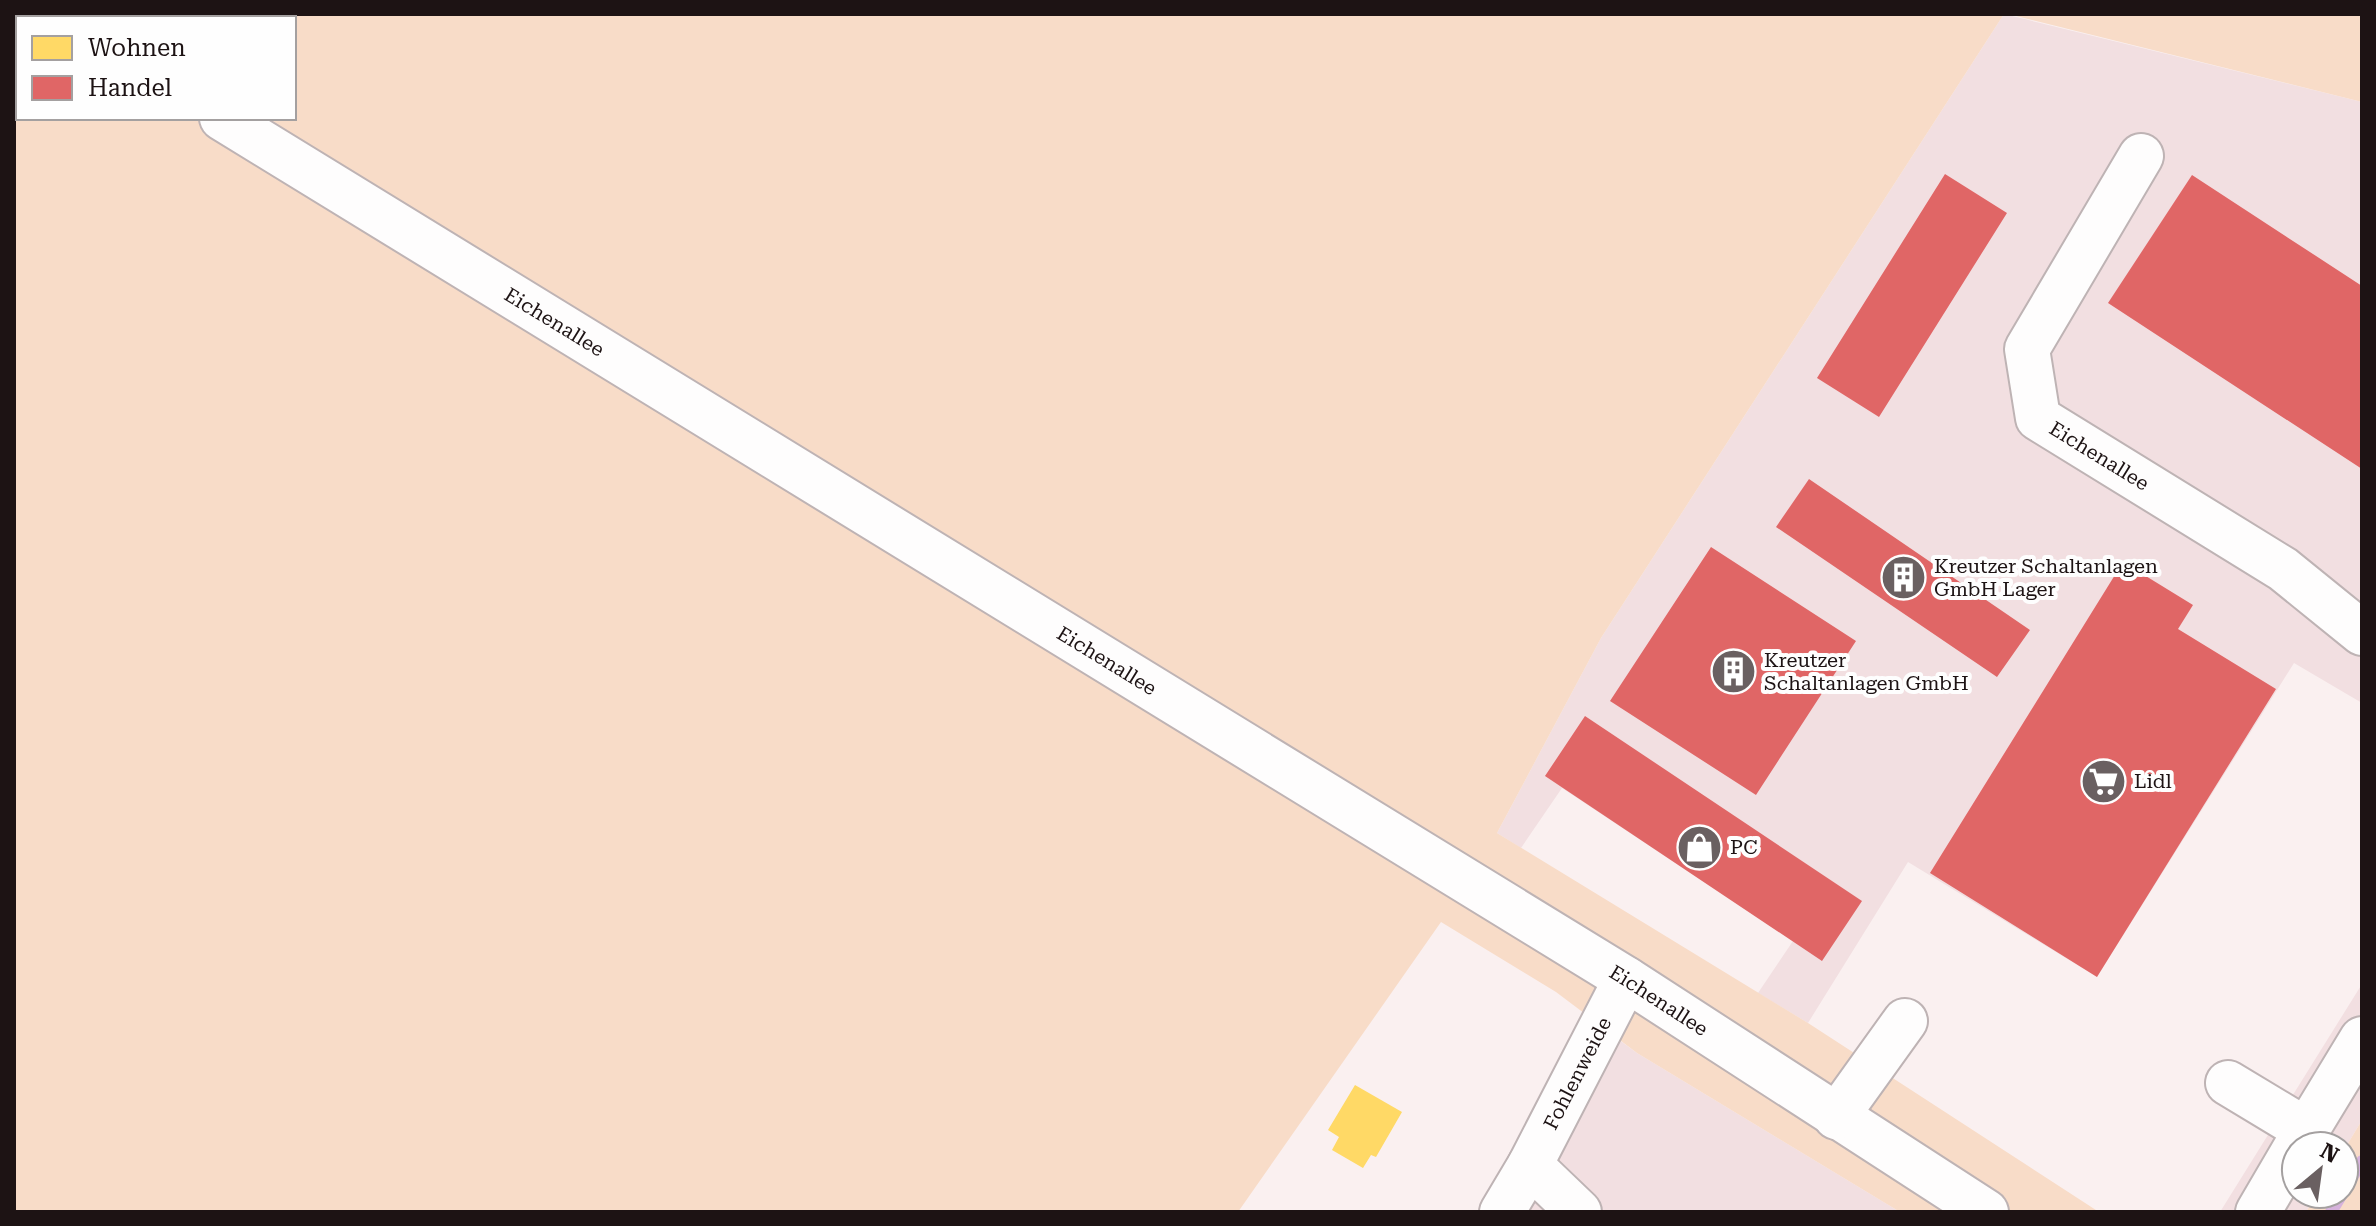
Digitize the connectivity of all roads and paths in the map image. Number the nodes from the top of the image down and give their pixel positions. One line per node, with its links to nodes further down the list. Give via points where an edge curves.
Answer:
1 (225, 120): 4 (street, Eichenallee)
2 (2141, 156): 3 (street, Eichenallee, via 2027,349 2038,418 2283,569)
3 (2362, 633)
4 (1626, 979): 8 (street, Eichenallee); 11 (street, Fohlenweide)
5 (1905, 1021): 8 (street)
6 (2362, 1039): 10 (street)
7 (2228, 1083): 9 (street)
8 (1836, 1117): 15 (street, Eichenallee)
9 (2286, 1130)
10 (2307, 1130)
11 (1530, 1165): 13 (street, Fohlenweide); 14 (street)
12 (2280, 1175): 16 (street)
13 (1502, 1212)
14 (1579, 1212)
15 (1986, 1212)
16 (2258, 1212)

